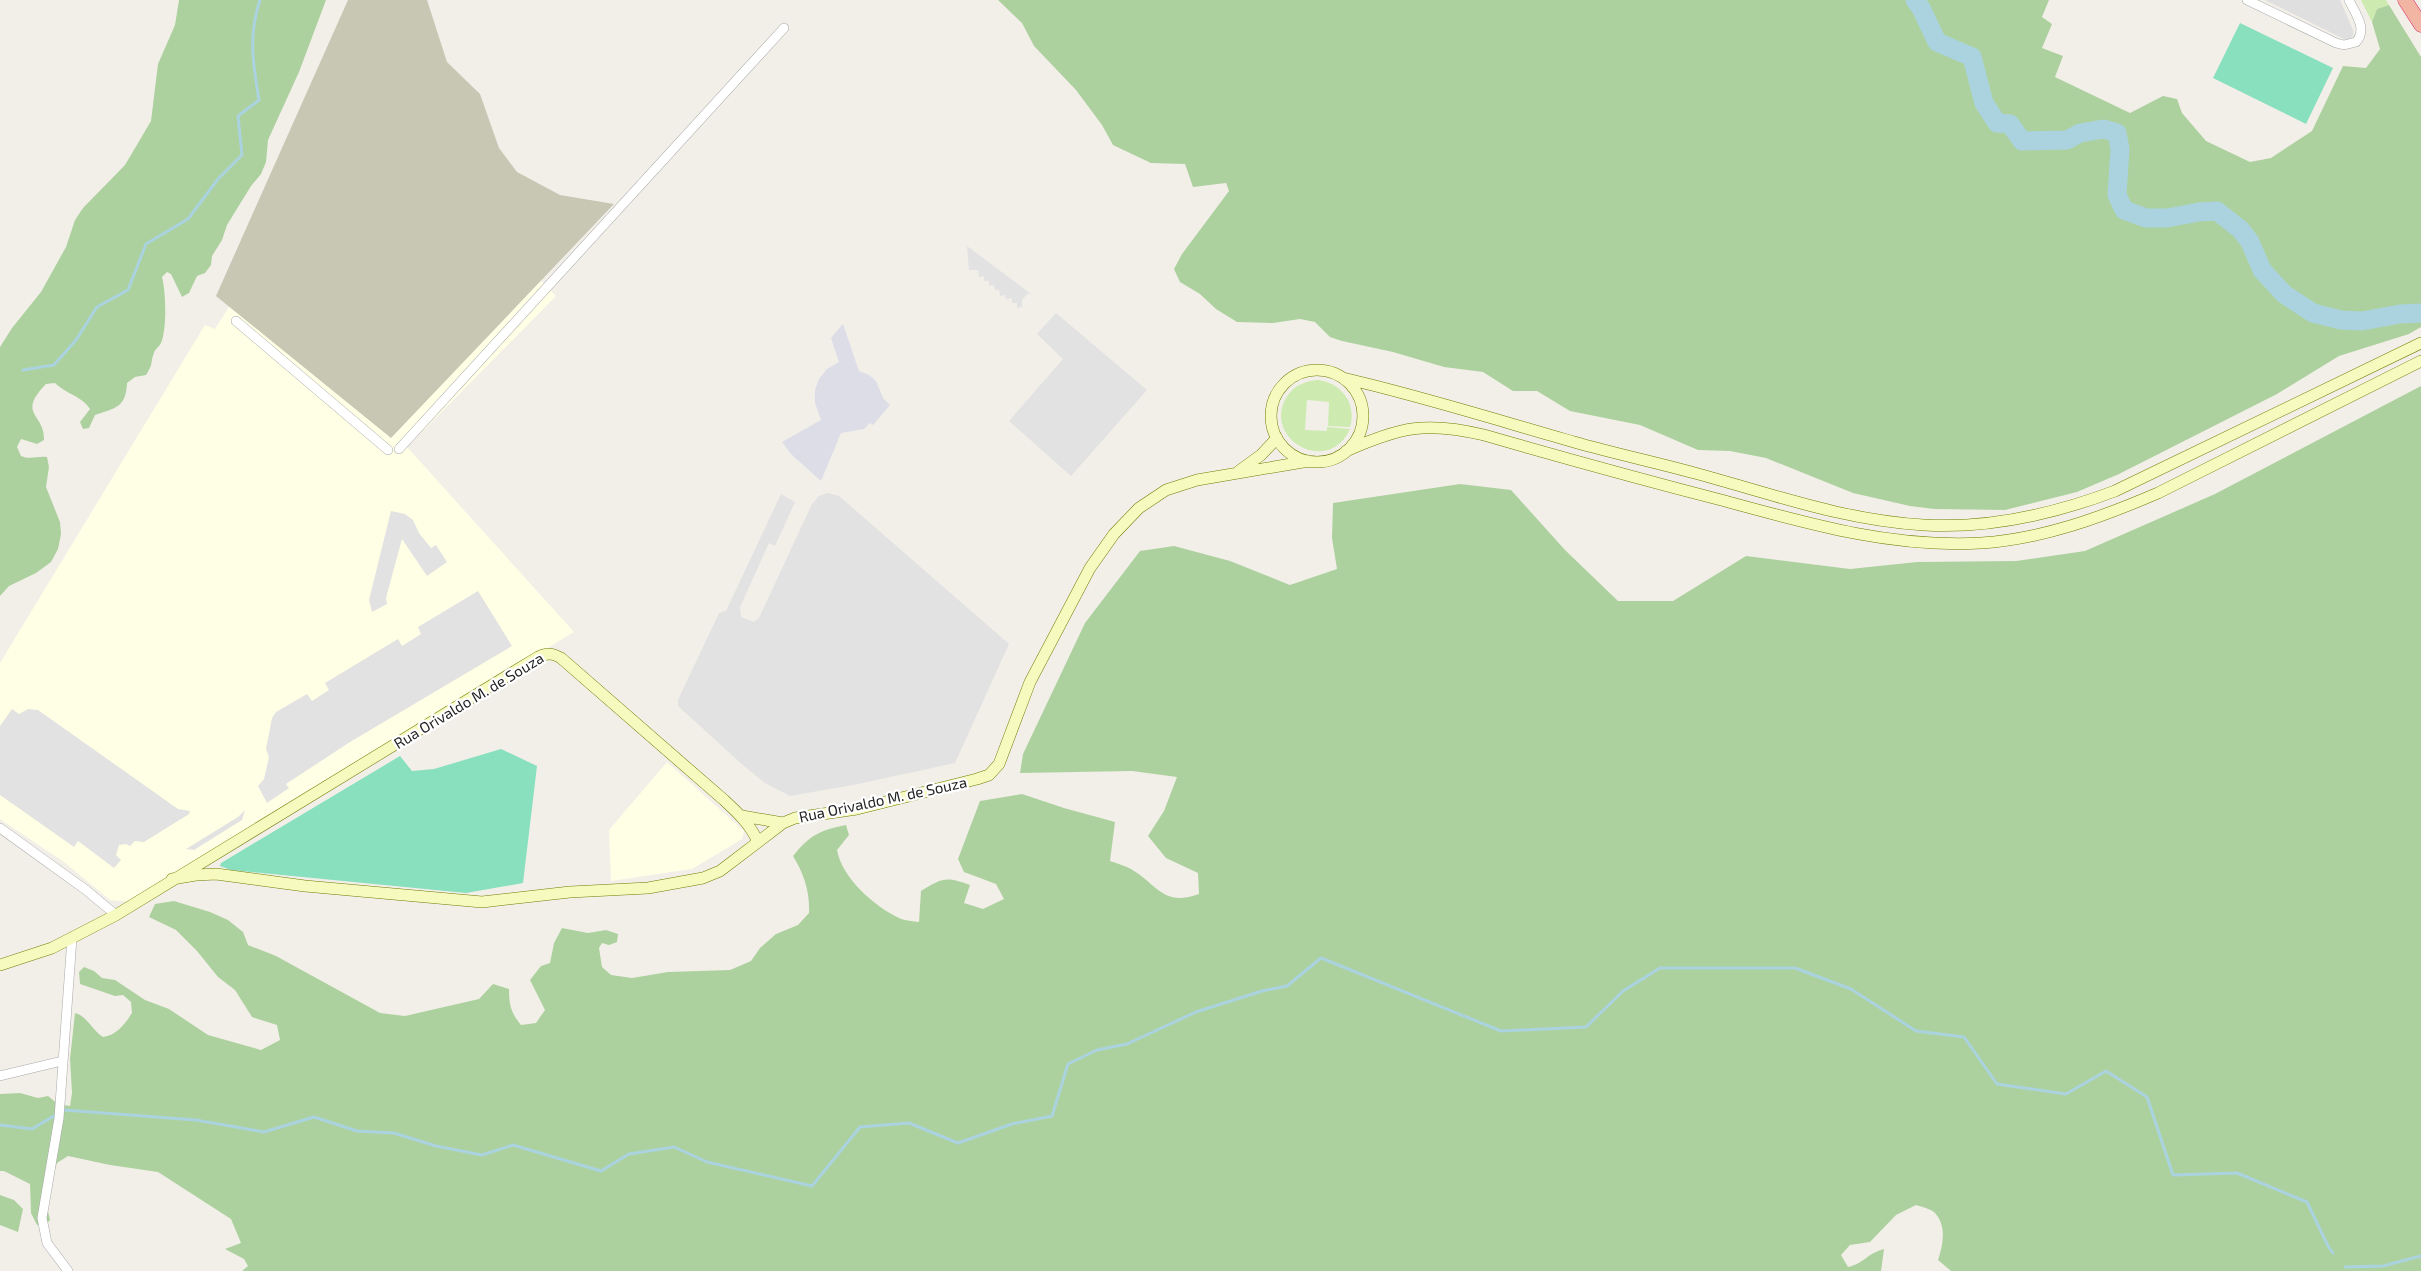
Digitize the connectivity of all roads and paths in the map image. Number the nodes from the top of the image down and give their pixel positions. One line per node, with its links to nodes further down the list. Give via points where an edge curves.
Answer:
1 (2247, 0): 2 (street, via 2336,43 2351,44 2360,38 2361,26)
2 (2349, 0)
3 (2405, 0): 4 (highway)
4 (2421, 25)
5 (784, 28): 11 (street)
6 (236, 321): 12 (street)
7 (2421, 343): 9 (main road, via 2115,491 2075,506 2031,517 1973,525 1875,520 1800,503)
8 (2421, 361): 13 (main road, via 2128,506 2042,534 1983,543 1931,544 1863,535 1782,518 1446,427 1403,429)
9 (1343, 378): 10 (main road, via 1331,372 1312,370 1296,374 1284,384 1275,397 1271,412 1272,428); 13 (main road, via 1356,394 1362,414 1358,434)
10 (1277, 438): 14 (main road, via 1288,452); 15 (main road, Rua Orivaldo M. de Souza, via 1261,455)
11 (399, 449)
12 (388, 450)
13 (1346, 451): 14 (main road, via 1327,460)
14 (1308, 461): 15 (main road, Rua Orivaldo M. de Souza)
15 (1235, 473): 17 (main road, Rua Orivaldo M. de Souza, via 1166,490 1139,508 1114,534 1090,568 1062,620 1030,682 999,764 989,775 951,787 857,809 795,818)
16 (742, 816): 17 (main road, Rua Orivaldo M. de Souza); 19 (main road, Rua Orivaldo M. de Souza); 20 (main road, Rua Orivaldo M. de Souza, via 561,658 546,654)
17 (784, 823): 19 (main road, Rua Orivaldo M. de Souza)
18 (0, 828): 23 (street)
19 (758, 842): 21 (main road, Rua Orivaldo M. de Souza, via 720,871 703,878 648,888 570,892 500,901 416,898)
20 (210, 858): 21 (main road); 22 (main road, Rua Orivaldo M. de Souza)
21 (216, 874): 22 (main road, Rua Orivaldo M. de Souza)
22 (172, 879): 23 (main road, Rua Orivaldo M. de Souza)
23 (116, 914): 24 (main road, Rua Orivaldo M. de Souza)
24 (72, 938): 25 (main road, Rua Orivaldo M. de Souza); 26 (street)
25 (0, 965)
26 (62, 1061): 27 (street); 28 (street, via 59,1118 42,1218 46,1242)
27 (0, 1076)
28 (68, 1271)

